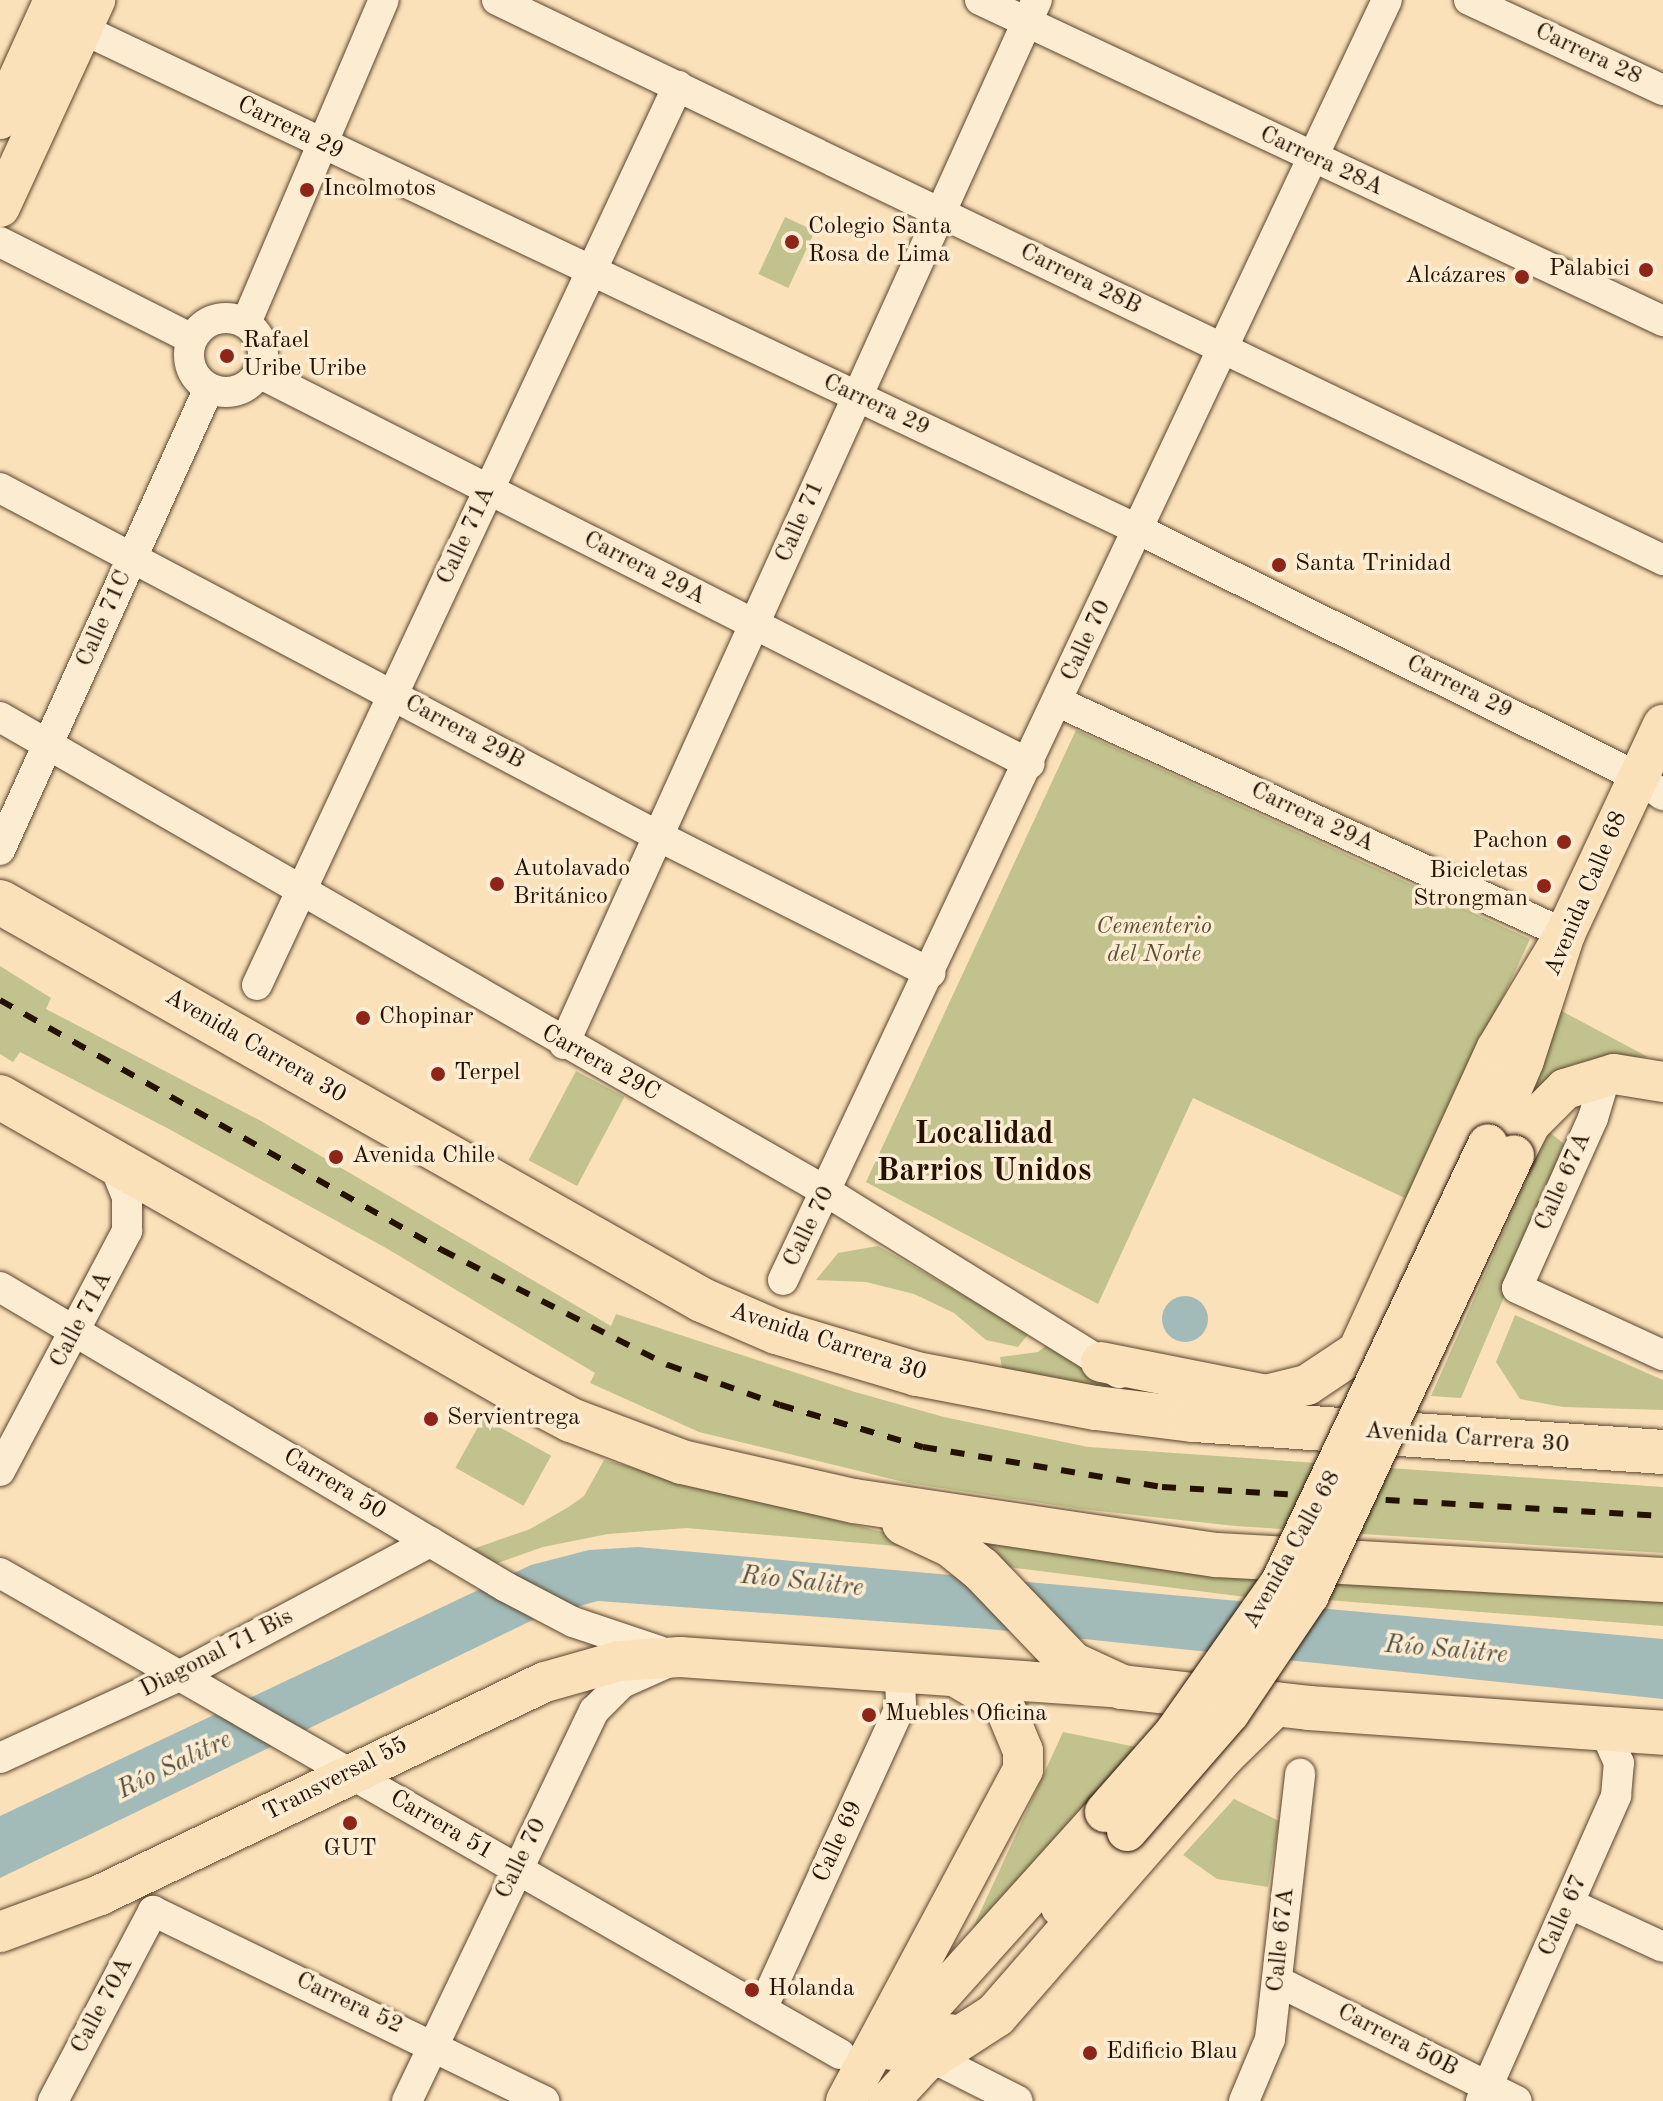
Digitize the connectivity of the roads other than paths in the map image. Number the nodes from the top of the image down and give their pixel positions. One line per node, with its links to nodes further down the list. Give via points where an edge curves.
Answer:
1 (384, 0): 12 (street)
2 (497, 0): 7 (street, Carrera 28B)
3 (980, 0): 8 (street, Carrera 28A)
4 (1387, 0): 13 (street, Calle 70)
5 (1469, 0): 10 (street, Carrera 28)
6 (63, 7): 11 (main road); 12 (street, Carrera 29); 14 (main road)
7 (534, 8): 9 (street, Carrera 28B)
8 (1032, 11): 13 (street, Carrera 28A); 15 (street, Calle 71)
9 (678, 86): 15 (street, Carrera 28B); 17 (street, Calle 71A)
10 (1663, 90)
11 (0, 119)
12 (320, 144): 17 (street, Carrera 29); 19 (street)
13 (1312, 159): 18 (street, Carrera 28A); 21 (street, Calle 70)
14 (0, 207)
15 (941, 213): 21 (street, Carrera 28B); 24 (street, Calle 71)
16 (0, 242): 20 (street)
17 (591, 272): 24 (street, Carrera 29); 26 (street, Calle 71A)
18 (1663, 321)
19 (246, 323): 20 (street, via 215,318); 22 (street, via 263,346)
20 (192, 339): 23 (street, via 191,367)
21 (1224, 349): 27 (street, Calle 70); 29 (street, Carrera 28B)
22 (259, 373): 23 (street, via 237,391); 26 (street, Carrera 29A)
23 (209, 388): 28 (street, Calle 71C)
24 (857, 397): 27 (street, Carrera 29); 30 (street, Calle 71)
25 (0, 488): 28 (street, Carrera 29B)
26 (489, 490): 30 (street, Carrera 29A); 31 (street, Calle 71A)
27 (1139, 530): 32 (street, Calle 70); 37 (street, Carrera 29)
28 (132, 558): 31 (street, Carrera 29B); 35 (street, Calle 71C)
29 (1663, 560)
30 (754, 624): 36 (street, Carrera 29A); 38 (street, Calle 71)
31 (393, 695): 38 (street, Carrera 29B); 40 (street, Calle 71A)
32 (1058, 702): 36 (street, Calle 70); 42 (street, Carrera 29A)
33 (0, 717): 35 (street, Carrera 29C)
34 (1663, 725): 37 (main road, Avenida Calle 68)
35 (49, 743): 39 (street, Calle 71C); 40 (street, Carrera 29C)
36 (1030, 764): 43 (street, Calle 70)
37 (1650, 786): 42 (main road, Avenida Calle 68)
38 (658, 836): 43 (street, Carrera 29B); 45 (street, Calle 71)
39 (0, 850)
40 (301, 891): 44 (street, Calle 71A); 45 (street, Carrera 29C)
41 (0, 902): 57 (highway, Avenida Carrera 30, via 724,1311 917,1374 1020,1396)
42 (1565, 934): 49 (main road, Avenida Calle 68, via 1524,1060); 56 (main road, via 1497,1048 1368,1336 1350,1359 1307,1385 1266,1395)
43 (930, 973): 51 (street, Calle 70)
44 (257, 985)
45 (564, 1044): 51 (street, Carrera 29C)
46 (1606, 1075): 47 (main road, via 1637,1074); 49 (main road, via 1565,1089); 55 (street, Calle 67A, via 1593,1118 1517,1288)
47 (1663, 1082)
48 (0, 1097): 50 (highway)
49 (1511, 1141): 75 (main road, Avenida Calle 68, bridge, via 1281,1582)
50 (113, 1162): 54 (street, Calle 71A, via 127,1197 127,1231); 60 (highway, via 571,1420 682,1462)
51 (827, 1192): 52 (street, Calle 70); 56 (street, Carrera 29C)
52 (783, 1280)
53 (0, 1287): 54 (street, Carrera 50)
54 (77, 1331): 59 (street, Calle 71A); 61 (street, Carrera 50)
55 (1663, 1355)
56 (1101, 1362): 57 (street, Carrera 29C)
57 (1194, 1420): 58 (highway, Avenida Carrera 30)
58 (1663, 1452)
59 (0, 1471)
60 (854, 1501): 63 (highway, via 1217,1555); 68 (highway, via 933,1535 981,1569 1058,1652 1089,1675)
61 (430, 1542): 64 (street, Carrera 50, via 573,1622); 67 (street, Diagonal 71 Bis)
62 (0, 1573): 67 (street, Carrera 51)
63 (1663, 1580)
64 (680, 1657): 65 (main road); 73 (main road, Transversal 55, via 619,1661 564,1675); 76 (street, Calle 70, via 622,1683 600,1701)
65 (900, 1671): 66 (main road); 82 (street, Calle 69, via 901,1705)
66 (947, 1673): 68 (main road); 90 (main road, via 1004,1705 1023,1751 1023,1769)
67 (186, 1680): 72 (street, Diagonal 71 Bis); 73 (street, Carrera 51)
68 (1122, 1687): 69 (highway)
69 (1275, 1704): 70 (highway); 85 (highway, via 1222,1756 996,2015)
70 (1603, 1727): 71 (highway); 77 (street, Calle 67, via 1621,1779)
71 (1663, 1733)
72 (0, 1758)
73 (338, 1767): 76 (street, Carrera 51); 79 (main road, Transversal 55, via 89,1900)
74 (1300, 1774): 81 (street, Calle 67A)
75 (1116, 1822): 85 (main road, Avenida Calle 68); 90 (main road, Avenida Calle 68)
76 (517, 1869): 82 (street, Carrera 51); 83 (street, Calle 70)
77 (1570, 1904): 80 (street); 86 (street, Calle 67)
78 (153, 1911): 83 (street, Carrera 52); 87 (street, Calle 70A)
79 (0, 1932)
80 (1663, 1947)
81 (1277, 1981): 86 (street, Carrera 50B); 93 (street, Calle 67A, via 1270,2039)
82 (762, 2009): 84 (street, Carrera 51)
83 (434, 2044): 88 (street, Calle 70); 89 (street, Carrera 52)
84 (840, 2054)
85 (931, 2057): 91 (main road, Avenida Calle 68); 92 (street)
86 (1484, 2094): 94 (street, Carrera 50B)
87 (53, 2101)
88 (407, 2101)
89 (544, 2101)
90 (846, 2101)
91 (889, 2101)
92 (1018, 2101)
93 (1244, 2101)
94 (1517, 2101)

